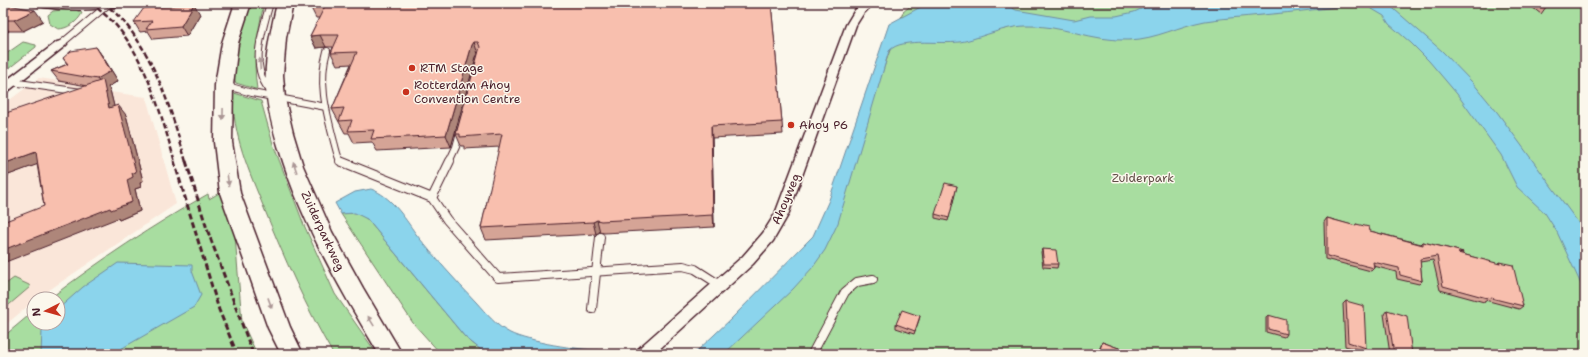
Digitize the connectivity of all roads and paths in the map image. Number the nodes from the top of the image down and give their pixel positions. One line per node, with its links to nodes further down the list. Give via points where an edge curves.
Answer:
1 (37, 3): 6 (street, via 91,10)
2 (243, 3): 10 (main road, via 230,43)
3 (270, 3): 12 (lane, Zuiderparkweg, one-way to 3, via 263,82 259,66 261,36)
4 (285, 3): 12 (main road, Zuiderparkweg, via 275,57)
5 (869, 3): 19 (street, Ahoyweg, via 859,12 851,25 776,225 759,249)
6 (115, 5): 7 (lane)
7 (61, 44): 9 (street)
8 (327, 51): 13 (lane, via 323,61)
9 (8, 85): 11 (lane)
10 (224, 85): 12 (lane); 22 (main road, one-way to 22, via 222,142 230,193 279,328)
11 (88, 93)
12 (276, 98): 13 (lane); 23 (main road, Zuiderparkweg, one-way to 12, via 350,287 322,234 296,170)
13 (326, 107): 15 (lane, via 340,161)
14 (462, 125): 15 (lane, via 456,147)
15 (432, 198): 17 (lane, via 447,220 498,278)
16 (600, 237): 17 (lane)
17 (596, 272): 19 (lane, via 683,266 695,269); 20 (lane)
18 (873, 279): 24 (lane, via 857,282 845,292)
19 (720, 285): 21 (street, Ahoyweg)
20 (592, 309)
21 (644, 353)
22 (292, 354)
23 (391, 354)
24 (812, 354)

